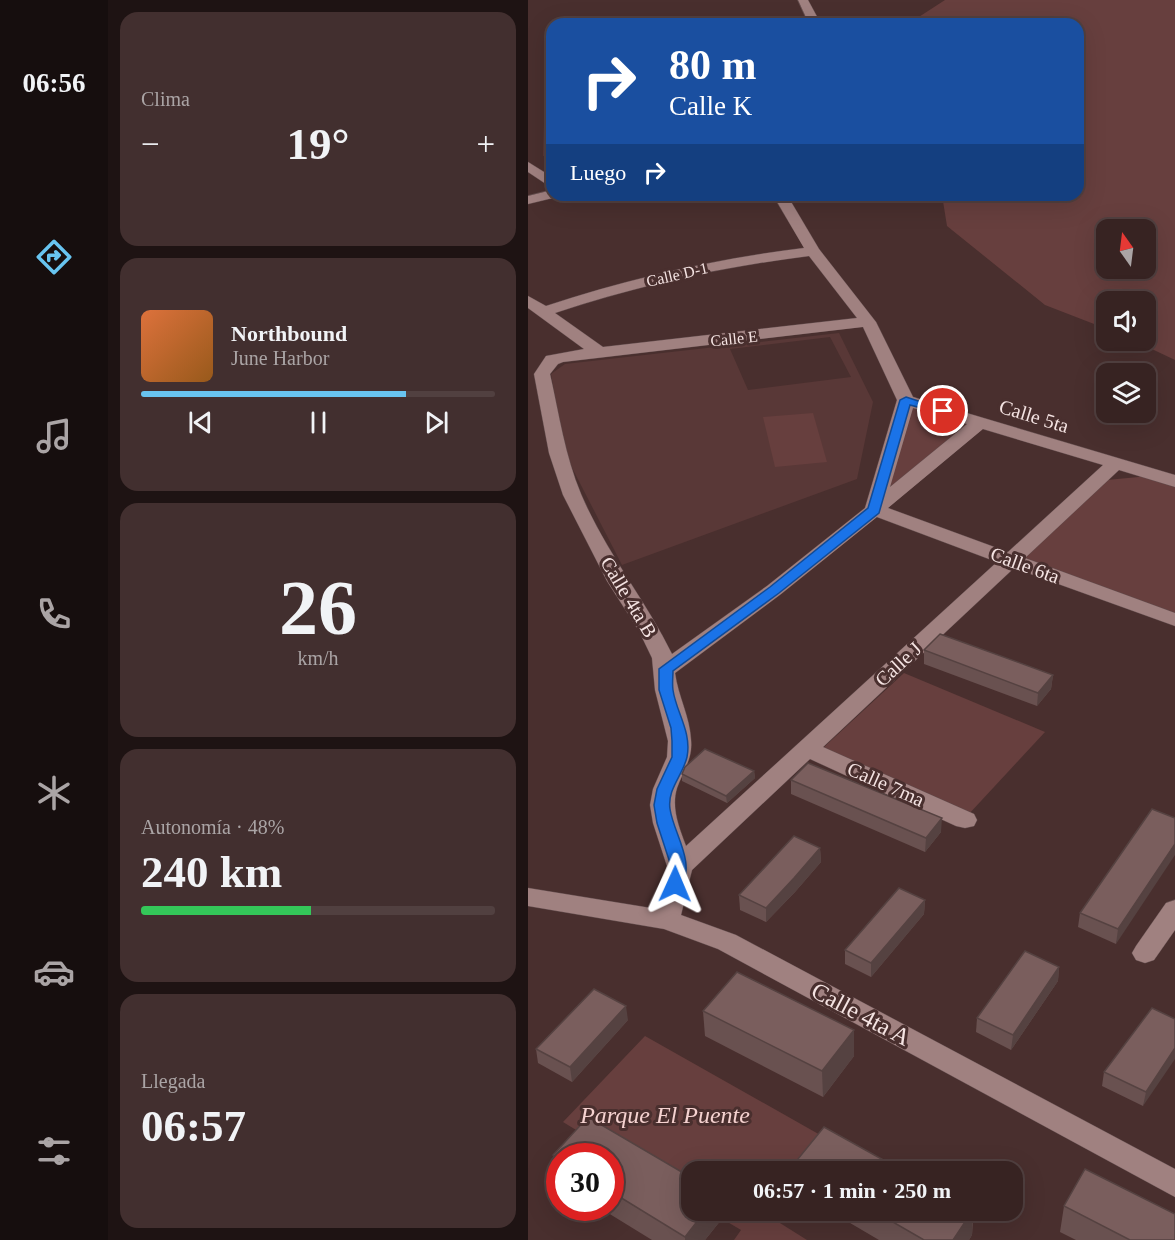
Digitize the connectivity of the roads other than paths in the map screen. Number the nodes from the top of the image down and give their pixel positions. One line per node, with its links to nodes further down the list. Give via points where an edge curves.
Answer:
1 (803, 0): 2 (street)
2 (812, 18)
3 (528, 166): 4 (street)
4 (546, 180)
5 (546, 196): 6 (street)
6 (528, 200)
7 (784, 201): 8 (street)
8 (813, 251): 10 (street, Calle D-1, via 674,273); 11 (street)
9 (528, 301): 10 (street)
10 (544, 312): 12 (street)
11 (868, 322): 12 (street, Calle E); 13 (street)
12 (600, 353): 20 (street, Calle 4ta B, via 552,360 542,374 558,453 572,495 617,581 659,647)
13 (906, 400): 14 (street, Calle 5ta); 17 (street)
14 (981, 421): 15 (street, Calle 5ta); 17 (street)
15 (1116, 463): 16 (street, Calle 5ta); 18 (street, Calle J)
16 (1175, 481)
17 (874, 510): 18 (street, Calle 6ta); 20 (street)
18 (1011, 560): 19 (street, Calle 6ta); 21 (street, Calle J)
19 (1175, 620)
20 (666, 669): 23 (street, Calle 4ta B, via 666,690 680,741 679,757 664,789 662,805)
21 (807, 749): 22 (street, Calle 7ma); 23 (street, Calle J)
22 (965, 820)
23 (680, 866): 26 (street)
24 (528, 897): 26 (street, Calle 4ta A)
25 (1175, 910): 27 (street)
26 (667, 920): 28 (street, Calle 4ta A, via 727,942)
27 (1145, 953)
28 (1175, 1184)

